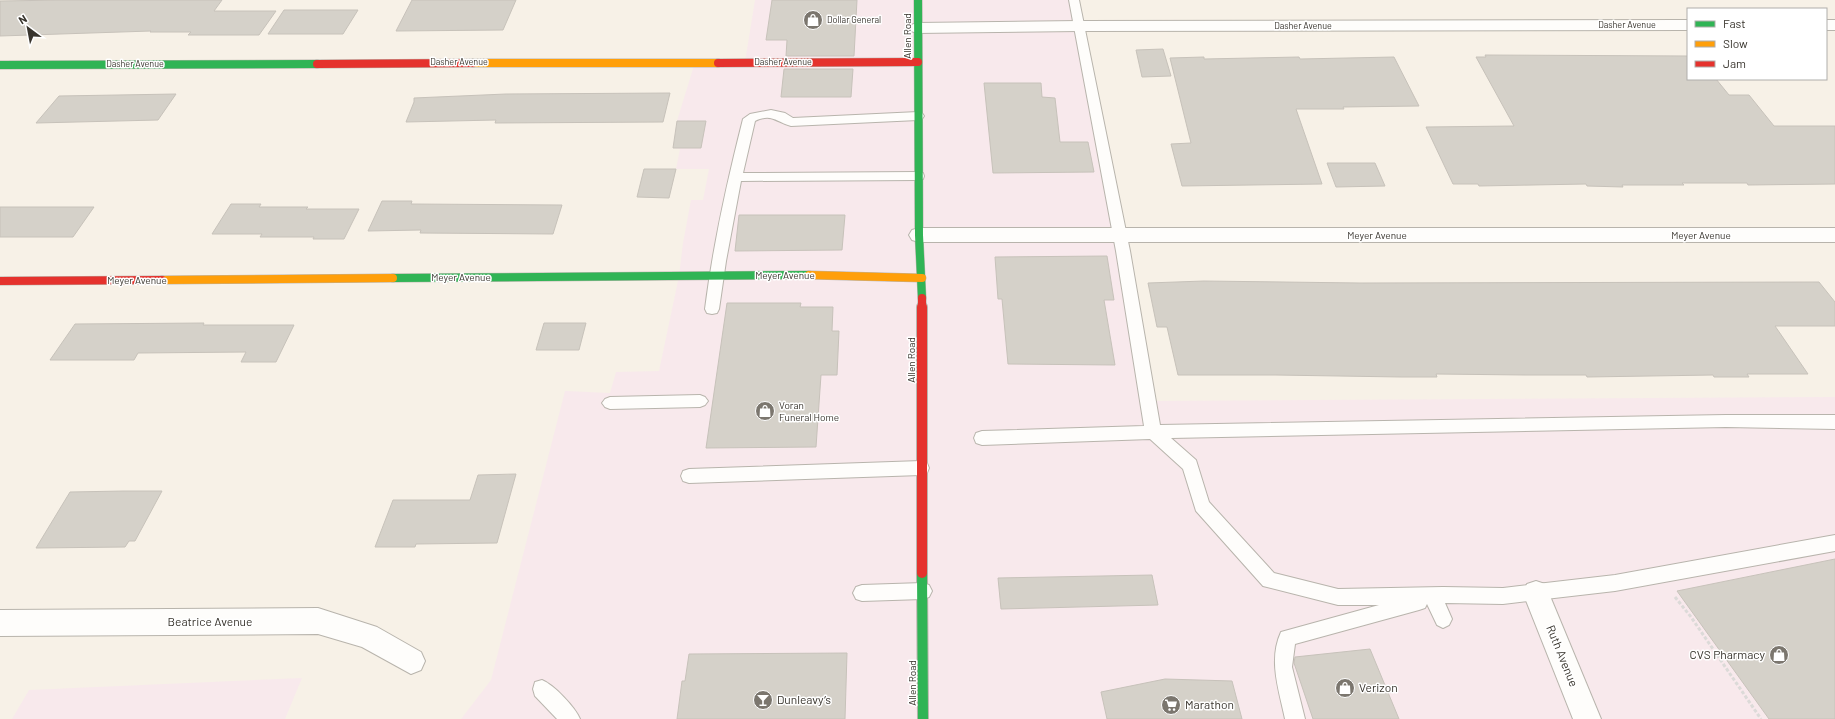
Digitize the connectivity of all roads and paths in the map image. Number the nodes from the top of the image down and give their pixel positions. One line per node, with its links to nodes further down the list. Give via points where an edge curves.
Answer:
1 (918, 0): 5 (street, Allen Road)
2 (1074, 0): 4 (lane)
3 (1687, 25): 4 (street, Dasher Avenue)
4 (1079, 26): 5 (street, Dasher Avenue); 13 (lane)
5 (917, 28): 6 (street, Allen Road)
6 (918, 62): 7 (street, Dasher Avenue); 8 (street, Allen Road)
7 (0, 65)
8 (918, 116): 9 (street, Allen Road); 10 (lane, via 792,122 784,116 760,113 749,118)
9 (918, 176): 10 (lane); 12 (street, Allen Road)
10 (735, 177): 14 (lane)
11 (1835, 234): 13 (street, Meyer Avenue)
12 (919, 235): 13 (street, Meyer Avenue); 15 (street, Allen Road)
13 (1119, 235): 21 (lane)
14 (716, 275): 15 (street, Meyer Avenue); 16 (street, Meyer Avenue); 17 (lane)
15 (922, 278): 23 (street, Allen Road)
16 (0, 280)
17 (712, 309)
18 (700, 401): 19 (lane)
19 (610, 403)
20 (1835, 422): 21 (lane, via 1718,421)
21 (1153, 432): 22 (lane); 29 (lane, via 1190,465 1202,506 1269,580 1338,597)
22 (982, 438)
23 (921, 468): 24 (lane); 26 (street, Allen Road)
24 (689, 476)
25 (1835, 543): 28 (lane, via 1615,583)
26 (923, 591): 27 (lane); 36 (street, Allen Road)
27 (862, 593)
28 (1536, 593): 29 (lane, via 1504,596); 38 (street, Ruth Avenue)
29 (1439, 596): 31 (lane); 37 (lane, via 1287,638 1283,666)
30 (1674, 596): 39 (path)
31 (1443, 619)
32 (0, 623): 33 (street, Beatrice Avenue, via 318,621 368,636)
33 (411, 661)
34 (542, 689): 35 (lane)
35 (570, 719)
36 (923, 719)
37 (1294, 719)
38 (1587, 719)
39 (1761, 719)

